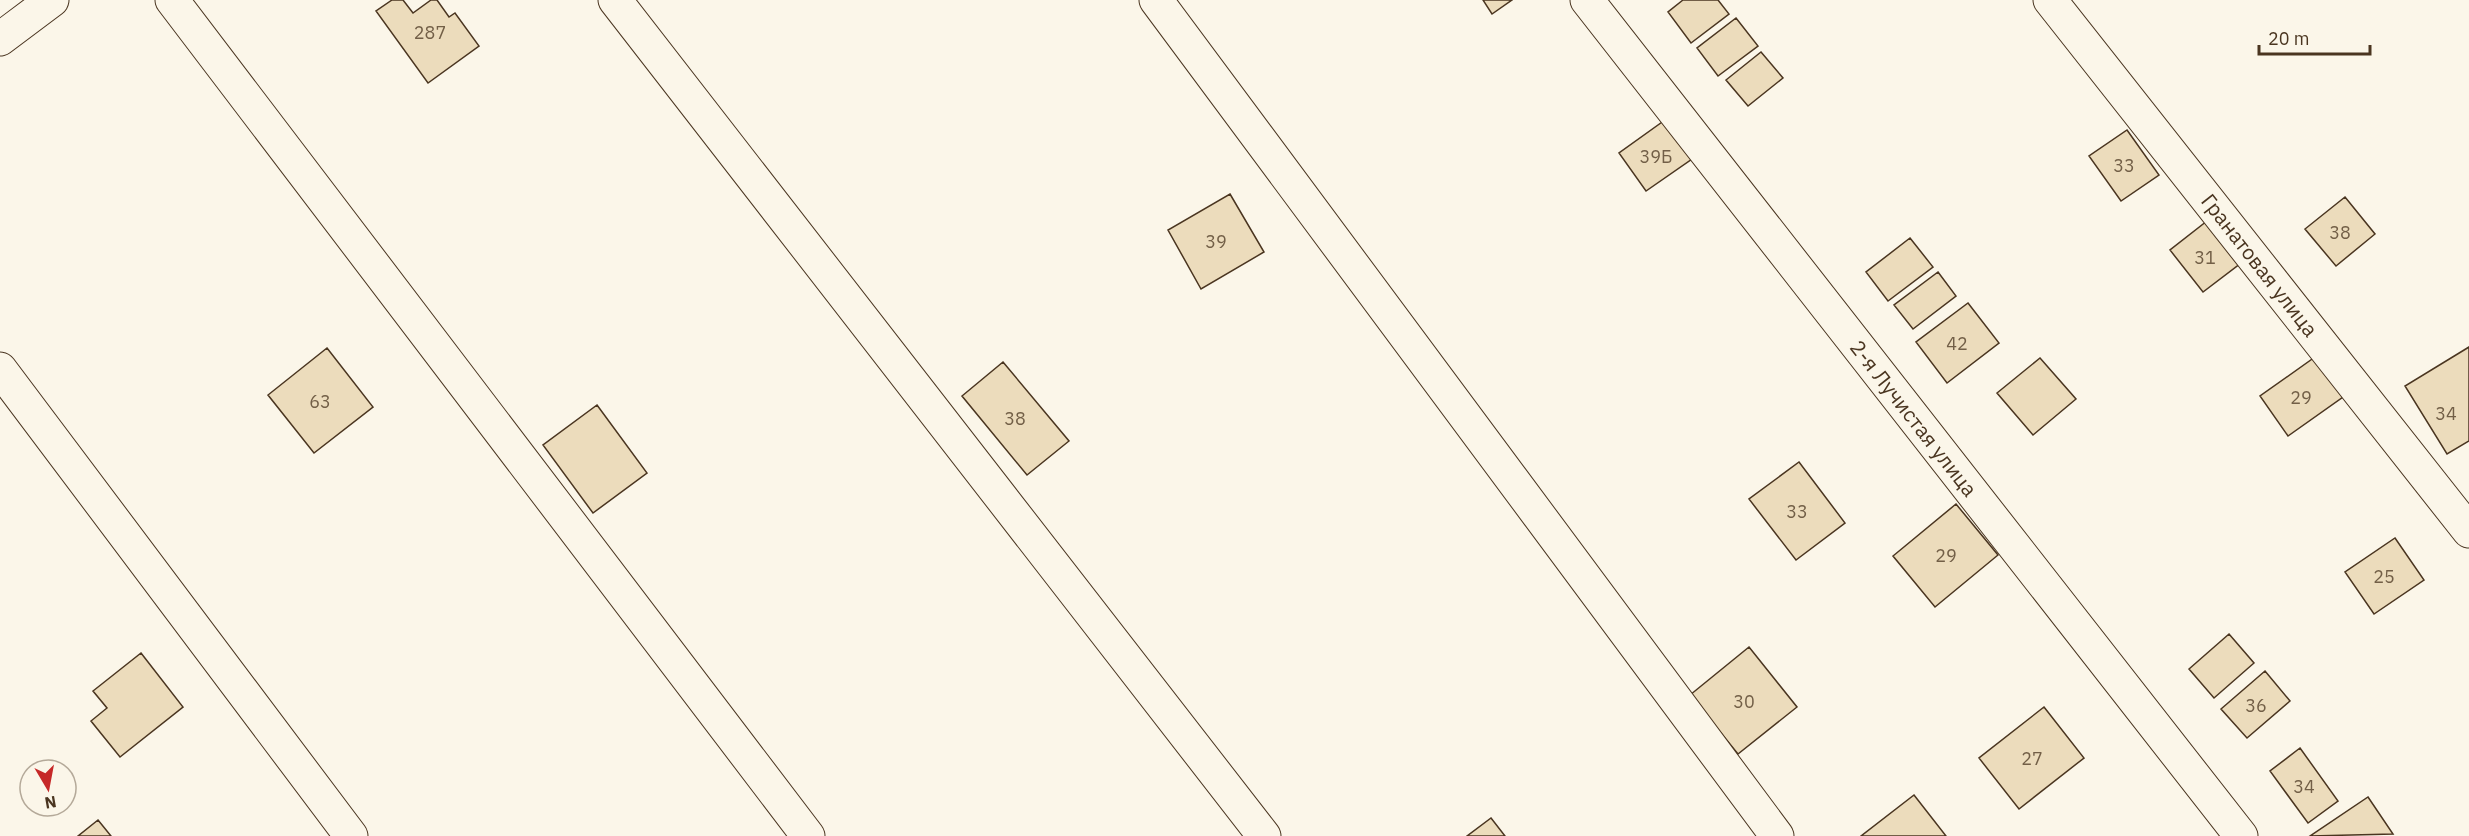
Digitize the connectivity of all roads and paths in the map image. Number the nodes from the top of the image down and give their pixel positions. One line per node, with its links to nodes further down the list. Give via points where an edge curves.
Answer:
1 (52, 0): 7 (street)
2 (172, 0): 11 (street)
3 (615, 0): 12 (street)
4 (1156, 0): 13 (street)
5 (1587, 0): 14 (street, 2-я Лучистая улица)
6 (2050, 0): 9 (street, Гранатовая улица)
7 (0, 39)
8 (0, 369): 10 (street)
9 (2469, 531)
10 (351, 836)
11 (808, 836)
12 (1264, 836)
13 (1777, 836)
14 (2241, 836)

